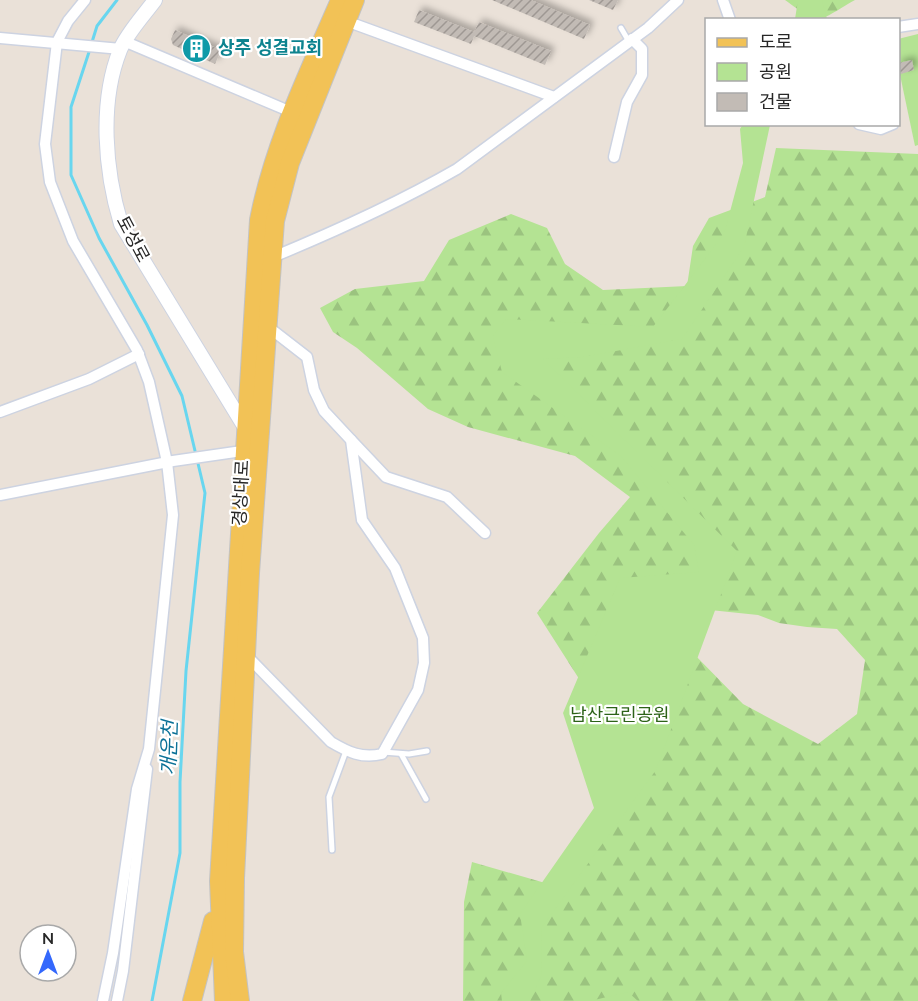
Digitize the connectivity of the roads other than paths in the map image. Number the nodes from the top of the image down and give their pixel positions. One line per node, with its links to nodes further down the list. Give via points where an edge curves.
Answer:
1 (85, 0): 14 (street)
2 (155, 0): 15 (street, 토성로)
3 (340, 0): 17 (main road, 경상대로)
4 (355, 0): 8 (main road, 경상대로)
5 (678, 0): 13 (street)
6 (723, 0): 7 (street)
7 (729, 18)
8 (346, 21): 16 (street); 17 (main road, 경상대로)
9 (918, 24): 10 (street)
10 (900, 27)
11 (621, 28): 13 (lane)
12 (0, 38): 14 (street)
13 (630, 40): 16 (street); 20 (street, via 642,49 642,75 627,102)
14 (57, 42): 15 (street); 23 (street, via 45,144 50,182 73,241)
15 (123, 45): 17 (street); 25 (street, 토성로, via 107,106 107,163 121,224)
16 (554, 97): 21 (street, via 425,188)
17 (299, 115): 21 (main road, 경상대로, via 280,196); 25 (main road, 경상대로, via 273,163 259,220)
18 (868, 126): 19 (street)
19 (888, 126)
20 (614, 157)
21 (273, 257): 22 (main road, 경상대로)
22 (267, 326): 26 (street, via 307,357 314,390 324,411); 27 (main road, 경상대로)
23 (139, 354): 24 (street, via 89,379); 28 (street)
24 (0, 412)
25 (246, 429): 27 (main road, 경상대로)
26 (351, 440): 30 (street, via 386,477 447,497); 35 (street, via 362,520 395,568 423,638 424,663 418,690)
27 (242, 451): 28 (street); 31 (main road, 경상대로); 39 (main road, 경상대로)
28 (170, 461): 29 (street); 32 (street, via 173,515)
29 (0, 495)
30 (485, 533)
31 (247, 656): 33 (street, via 324,735); 44 (main road, 경상대로, via 235,878 234,952)
32 (149, 749): 40 (street, via 137,789); 41 (street)
33 (346, 751): 35 (street, via 369,756); 38 (lane, via 329,797)
34 (427, 751): 36 (lane)
35 (383, 752): 36 (lane)
36 (400, 754): 37 (lane)
37 (426, 799)
38 (332, 850)
39 (218, 902): 42 (main road); 43 (main road, 경상대로)
40 (103, 1001)
41 (117, 1001)
42 (192, 1001)
43 (224, 1001)
44 (240, 1001)

